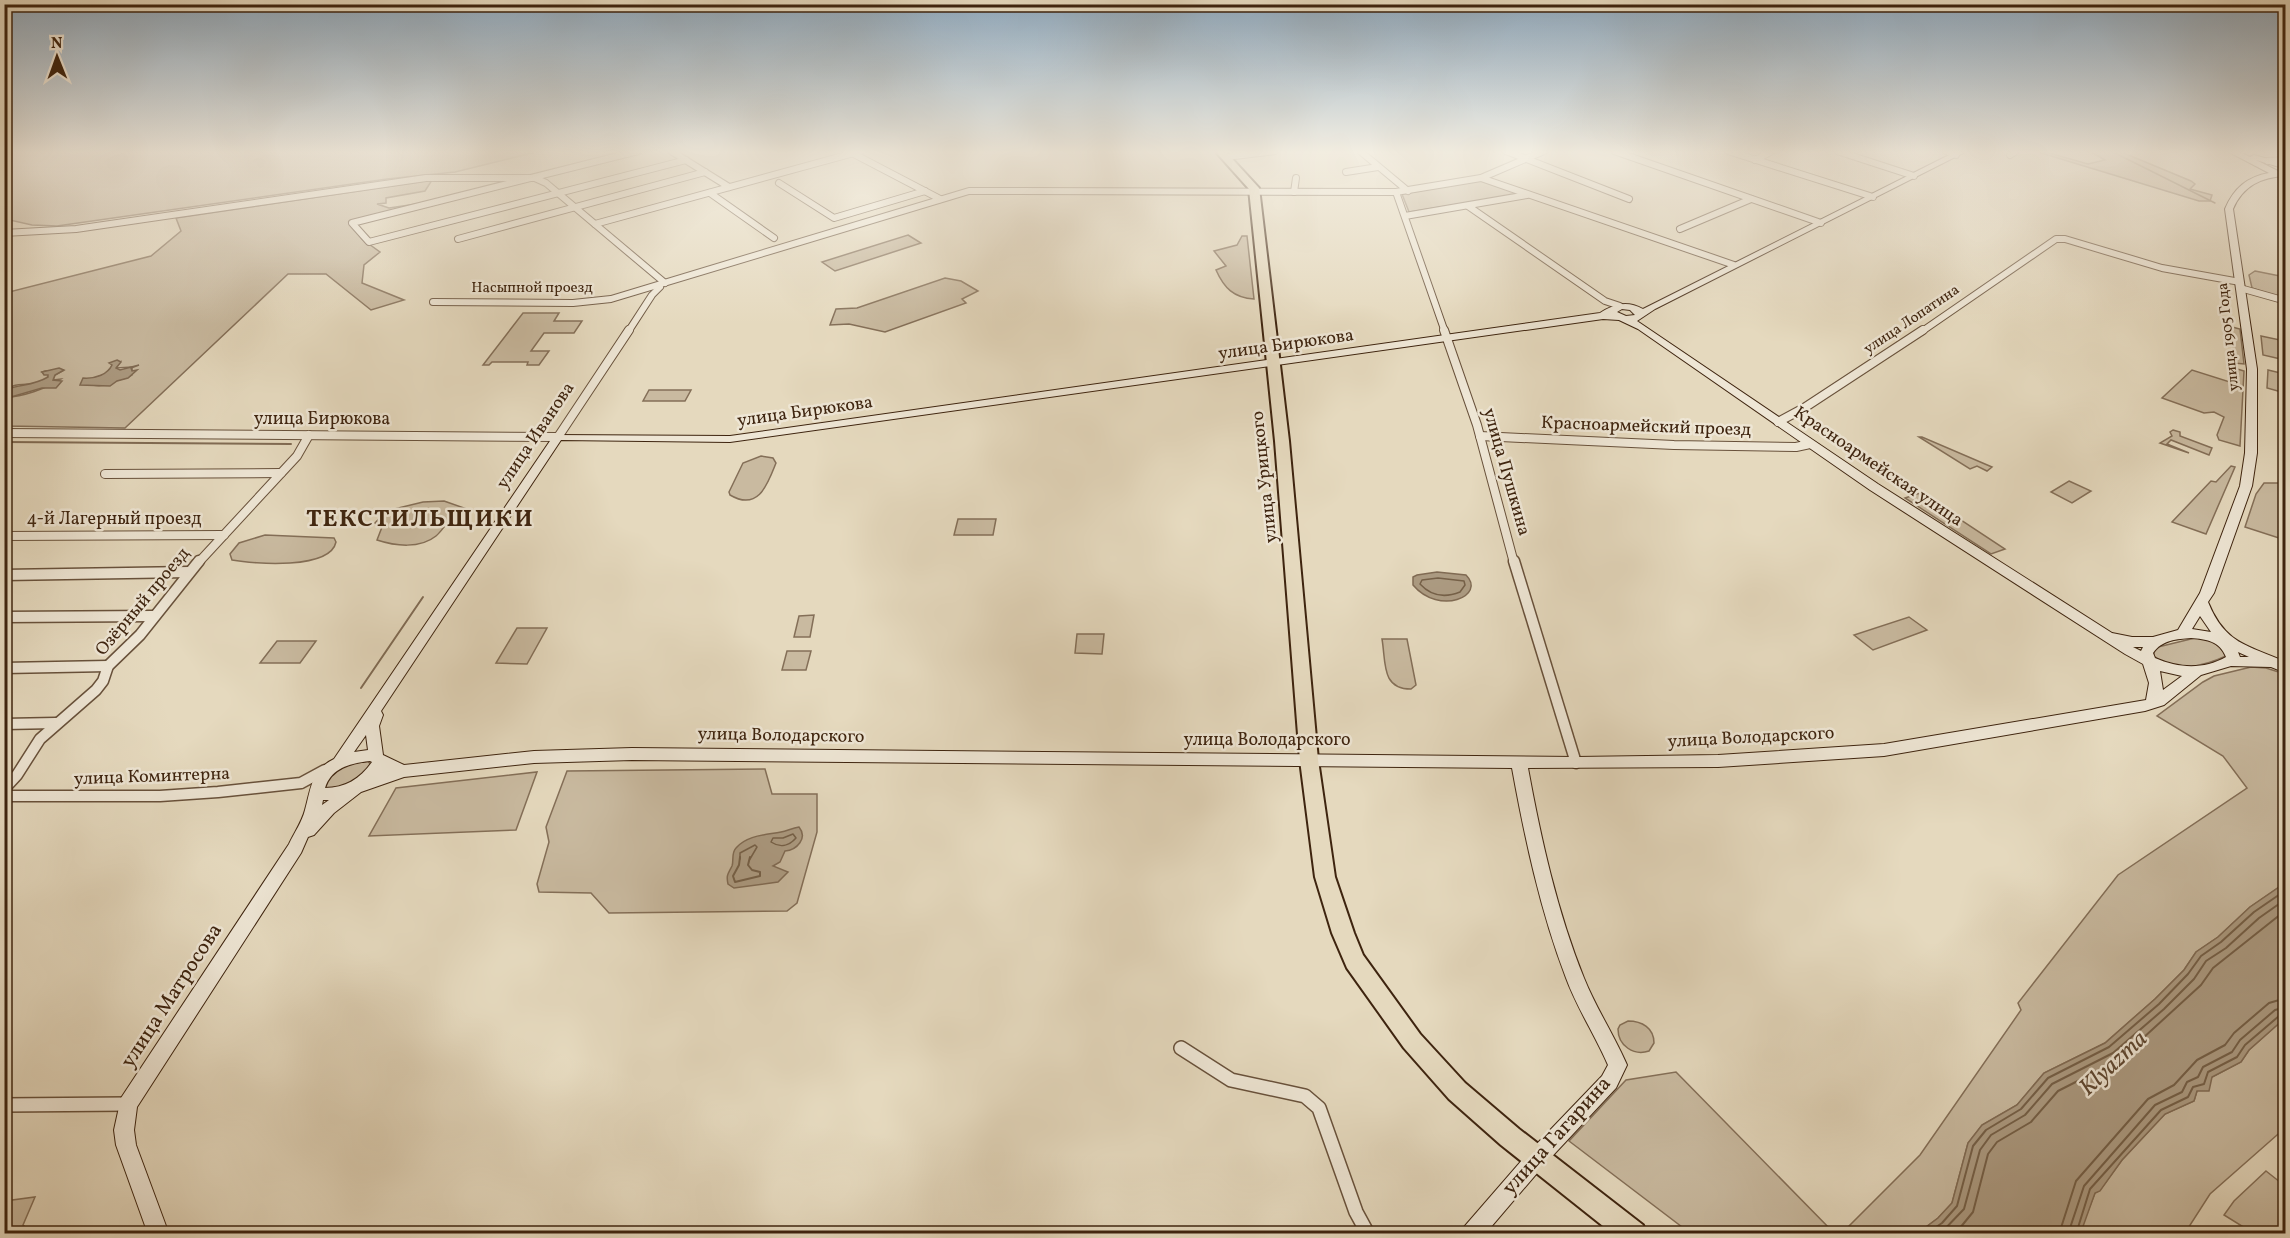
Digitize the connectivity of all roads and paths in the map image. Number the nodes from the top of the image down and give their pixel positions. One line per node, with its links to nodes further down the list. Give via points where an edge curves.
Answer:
1 (219, 209): 24 (street, via 76,230)
2 (410, 209): 3 (street, via 352,223 369,242)
3 (493, 209)
4 (566, 209): 25 (street)
5 (575, 209): 22 (street)
6 (651, 209): 22 (street)
7 (732, 209): 26 (street)
8 (820, 209): 9 (street, via 834,218)
9 (865, 209)
10 (908, 209): 28 (street, Насыпной проезд)
11 (1255, 209): 36 (highway, улица Урицкого)
12 (1402, 209): 20 (street, улица Пушкина)
13 (1451, 209): 20 (street)
14 (1472, 209): 33 (street)
15 (1568, 209): 27 (street)
16 (1728, 209): 23 (street)
17 (1780, 209): 21 (street)
18 (1849, 209): 21 (street)
19 (2229, 209): 29 (street, улица 1905 Года)
20 (1405, 216): 35 (street, улица Пушкина)
21 (1821, 223): 27 (street)
22 (595, 224): 28 (street)
23 (1680, 229)
24 (4, 233)
25 (458, 238)
26 (774, 238)
27 (1734, 265): 32 (street)
28 (665, 284): 31 (street, Насыпной проезд, via 592,302); 41 (street, улица Иванова, via 652,295)
29 (2240, 285): 30 (street); 37 (street, улица Лопатина, via 2162,268 2060,238); 49 (street, улица 1905 Года, via 2252,369 2251,453 2243,494)
30 (2286, 301)
31 (433, 302)
32 (1652, 307): 33 (street, улица Бирюкова); 34 (street)
33 (1615, 311): 34 (street, Красноармейская улица); 35 (street, улица Бирюкова)
34 (1640, 320): 37 (street, Красноармейская улица)
35 (1448, 338): 36 (street, улица Бирюкова); 40 (street, улица Пушкина)
36 (1273, 363): 41 (street, улица Бирюкова, via 730,439); 67 (highway, улица Урицкого)
37 (1778, 422): 42 (street, Красноармейская улица)
38 (4, 433): 39 (street, улица Бирюкова)
39 (309, 435): 41 (street, улица Бирюкова); 43 (street, Озёрный проезд)
40 (1480, 436): 42 (street, Красноармейский проезд, via 1674,445); 69 (street, улица Пушкина, via 1503,526)
41 (558, 437): 62 (street, улица Иванова)
42 (1810, 444): 52 (street, Красноармейская улица)
43 (281, 473): 44 (street); 45 (street, Озёрный проезд)
44 (105, 474)
45 (224, 535): 46 (street, 4-й Лагерный проезд); 47 (street, Озёрный проезд)
46 (4, 536)
47 (189, 572): 48 (street); 51 (street, Озёрный проезд)
48 (4, 574)
49 (2202, 602): 53 (street, улица 1905 Года); 54 (street, via 2209,620)
50 (4, 616): 51 (street)
51 (154, 616): 58 (street, Озёрный проезд)
52 (2097, 631): 55 (street, via 2132,642); 56 (street)
53 (2182, 633): 54 (street, via 2206,634); 55 (street)
54 (2225, 641): 57 (street, via 2232,652); 60 (street)
55 (2154, 642): 56 (street, via 2146,652)
56 (2150, 661): 61 (street, via 2170,670); 63 (street, via 2158,688)
57 (2230, 661): 60 (street, via 2261,662); 61 (street)
58 (108, 666): 59 (street); 64 (street, Озёрный проезд, via 104,681 96,690)
59 (4, 668)
60 (2286, 669)
61 (2195, 673): 63 (street, улица Володарского)
62 (381, 702): 66 (street, via 372,726); 70 (street, улица Иванова)
63 (2152, 703): 69 (street, улица Володарского, via 2093,717 1884,750 1749,760)
64 (56, 723): 65 (street); 74 (street, Озёрный проезд)
65 (4, 724)
66 (378, 759): 70 (street, via 360,756); 71 (street, улица Володарского); 73 (street, via 375,771)
67 (1309, 760): 68 (street, улица Володарского); 71 (street, улица Володарского, via 632,754 534,757); 81 (highway, улица Урицкого, via 1325,877 1354,961 1412,1041 1457,1090)
68 (1519, 762): 69 (street, улица Володарского); 81 (street, улица Гагарина, via 1564,945 1576,981 1618,1065 1609,1082)
69 (1576, 763)
70 (336, 764): 72 (street); 75 (street, улица Иванова, via 317,781)
71 (403, 771): 73 (street)
72 (301, 783): 75 (street); 76 (street, улица Коминтерна, via 160,796)
73 (355, 788): 75 (street, via 344,793); 77 (street, via 328,809)
74 (4, 789)
75 (316, 793): 77 (street, улица Матросова, via 313,811)
76 (4, 796)
77 (298, 843): 79 (street, улица Матросова)
78 (1181, 1048): 83 (street, via 1232,1080 1305,1096 1319,1108 1356,1212)
79 (128, 1104): 80 (street); 82 (street, улица Матросова, via 126,1145)
80 (4, 1105)
81 (1537, 1158): 84 (street, улица Гагарина); 85 (highway, улица Урицкого)
82 (159, 1233)
83 (1368, 1233)
84 (1471, 1233)
85 (1634, 1233)

